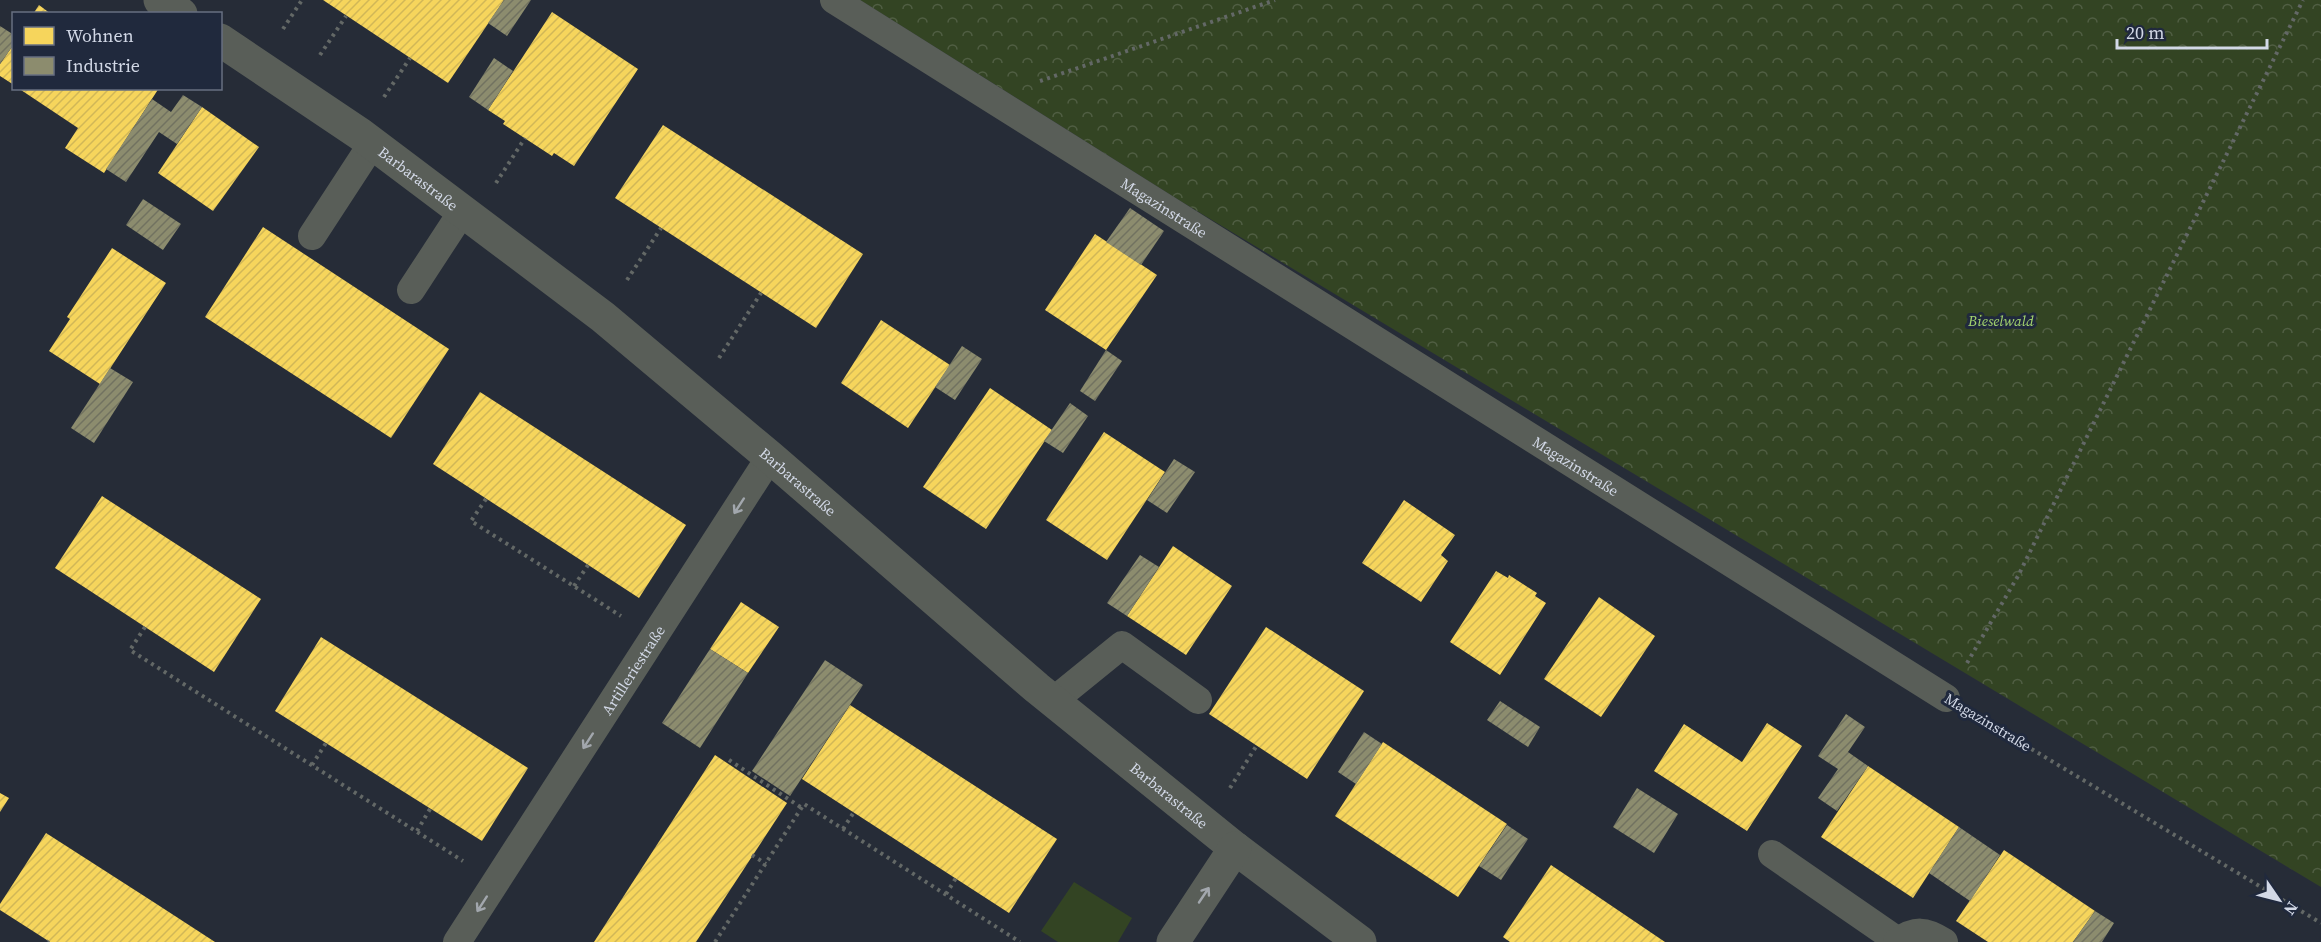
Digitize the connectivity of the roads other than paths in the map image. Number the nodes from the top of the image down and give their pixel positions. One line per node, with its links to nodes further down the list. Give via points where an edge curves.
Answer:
1 (160, 0): 3 (street)
2 (834, 0): 10 (lane, Magazinstraße)
3 (178, 12)
4 (222, 41): 5 (street, Barbarastraße)
5 (372, 144): 6 (street, Barbarastraße); 7 (lane)
6 (467, 215): 8 (lane); 9 (street, Barbarastraße, via 603,317)
7 (312, 236)
8 (411, 290)
9 (770, 457): 12 (street, Barbarastraße); 15 (lane, Artilleriestraße, one-way to 15)
10 (1946, 698)
11 (1198, 700): 12 (lane, via 1122,645)
12 (1053, 701): 13 (street, Barbarastraße)
13 (1235, 848): 16 (street, one-way to 13); 17 (street, Barbarastraße)
14 (1772, 854): 18 (lane)
15 (458, 942)
16 (1173, 942)
17 (1360, 942)
18 (1898, 942): 19 (lane, via 1914,932 1933,935)
19 (1944, 942)

